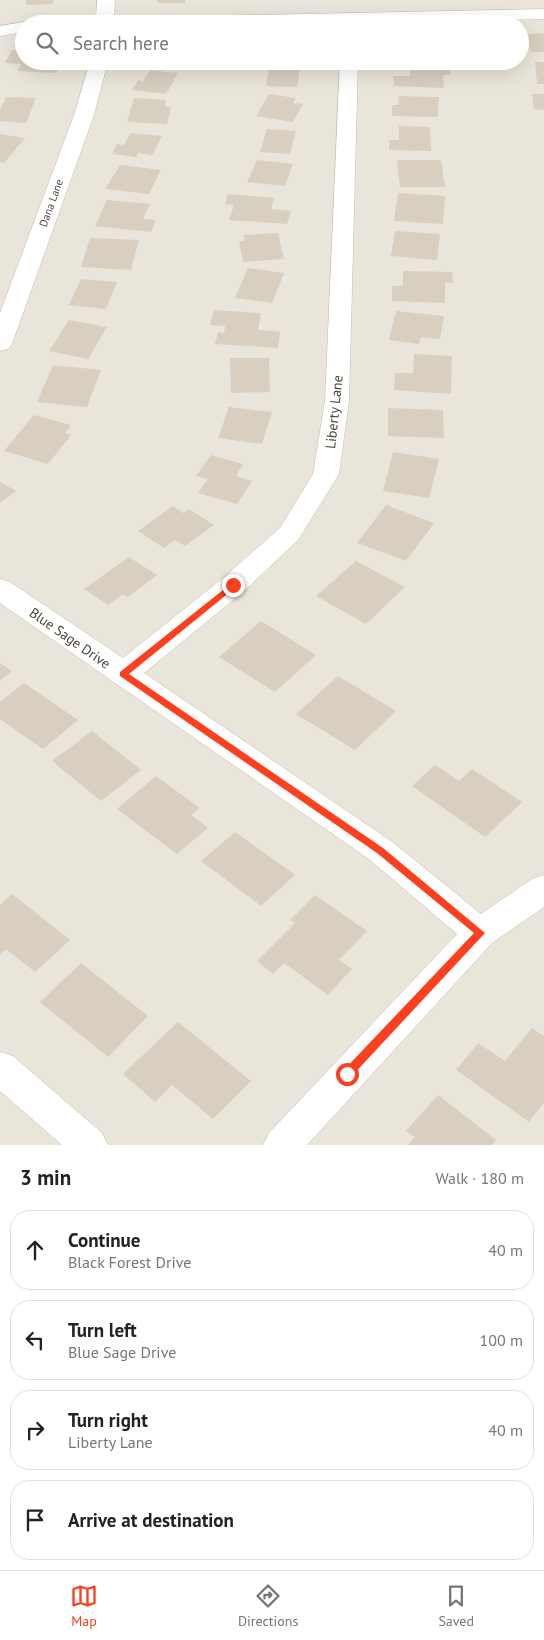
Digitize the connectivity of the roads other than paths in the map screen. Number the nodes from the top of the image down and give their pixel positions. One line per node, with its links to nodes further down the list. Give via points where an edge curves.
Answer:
1 (106, 0): 4 (street)
2 (345, 0): 5 (street)
3 (544, 14): 6 (street)
4 (105, 15)
5 (347, 15)
6 (520, 15)
7 (15, 29): 8 (street)
8 (0, 31)
9 (96, 70): 11 (street, Dana Lane, via 84,115)
10 (349, 70): 13 (street, Liberty Lane, via 337,401 326,474 288,534 233,585)
11 (0, 344)
12 (0, 589): 13 (street, Blue Sage Drive)
13 (123, 674): 15 (street, Blue Sage Drive, via 380,850)
14 (544, 889): 15 (street)
15 (480, 933): 18 (street)
16 (0, 1068): 17 (street)
17 (89, 1145)
18 (282, 1145)

